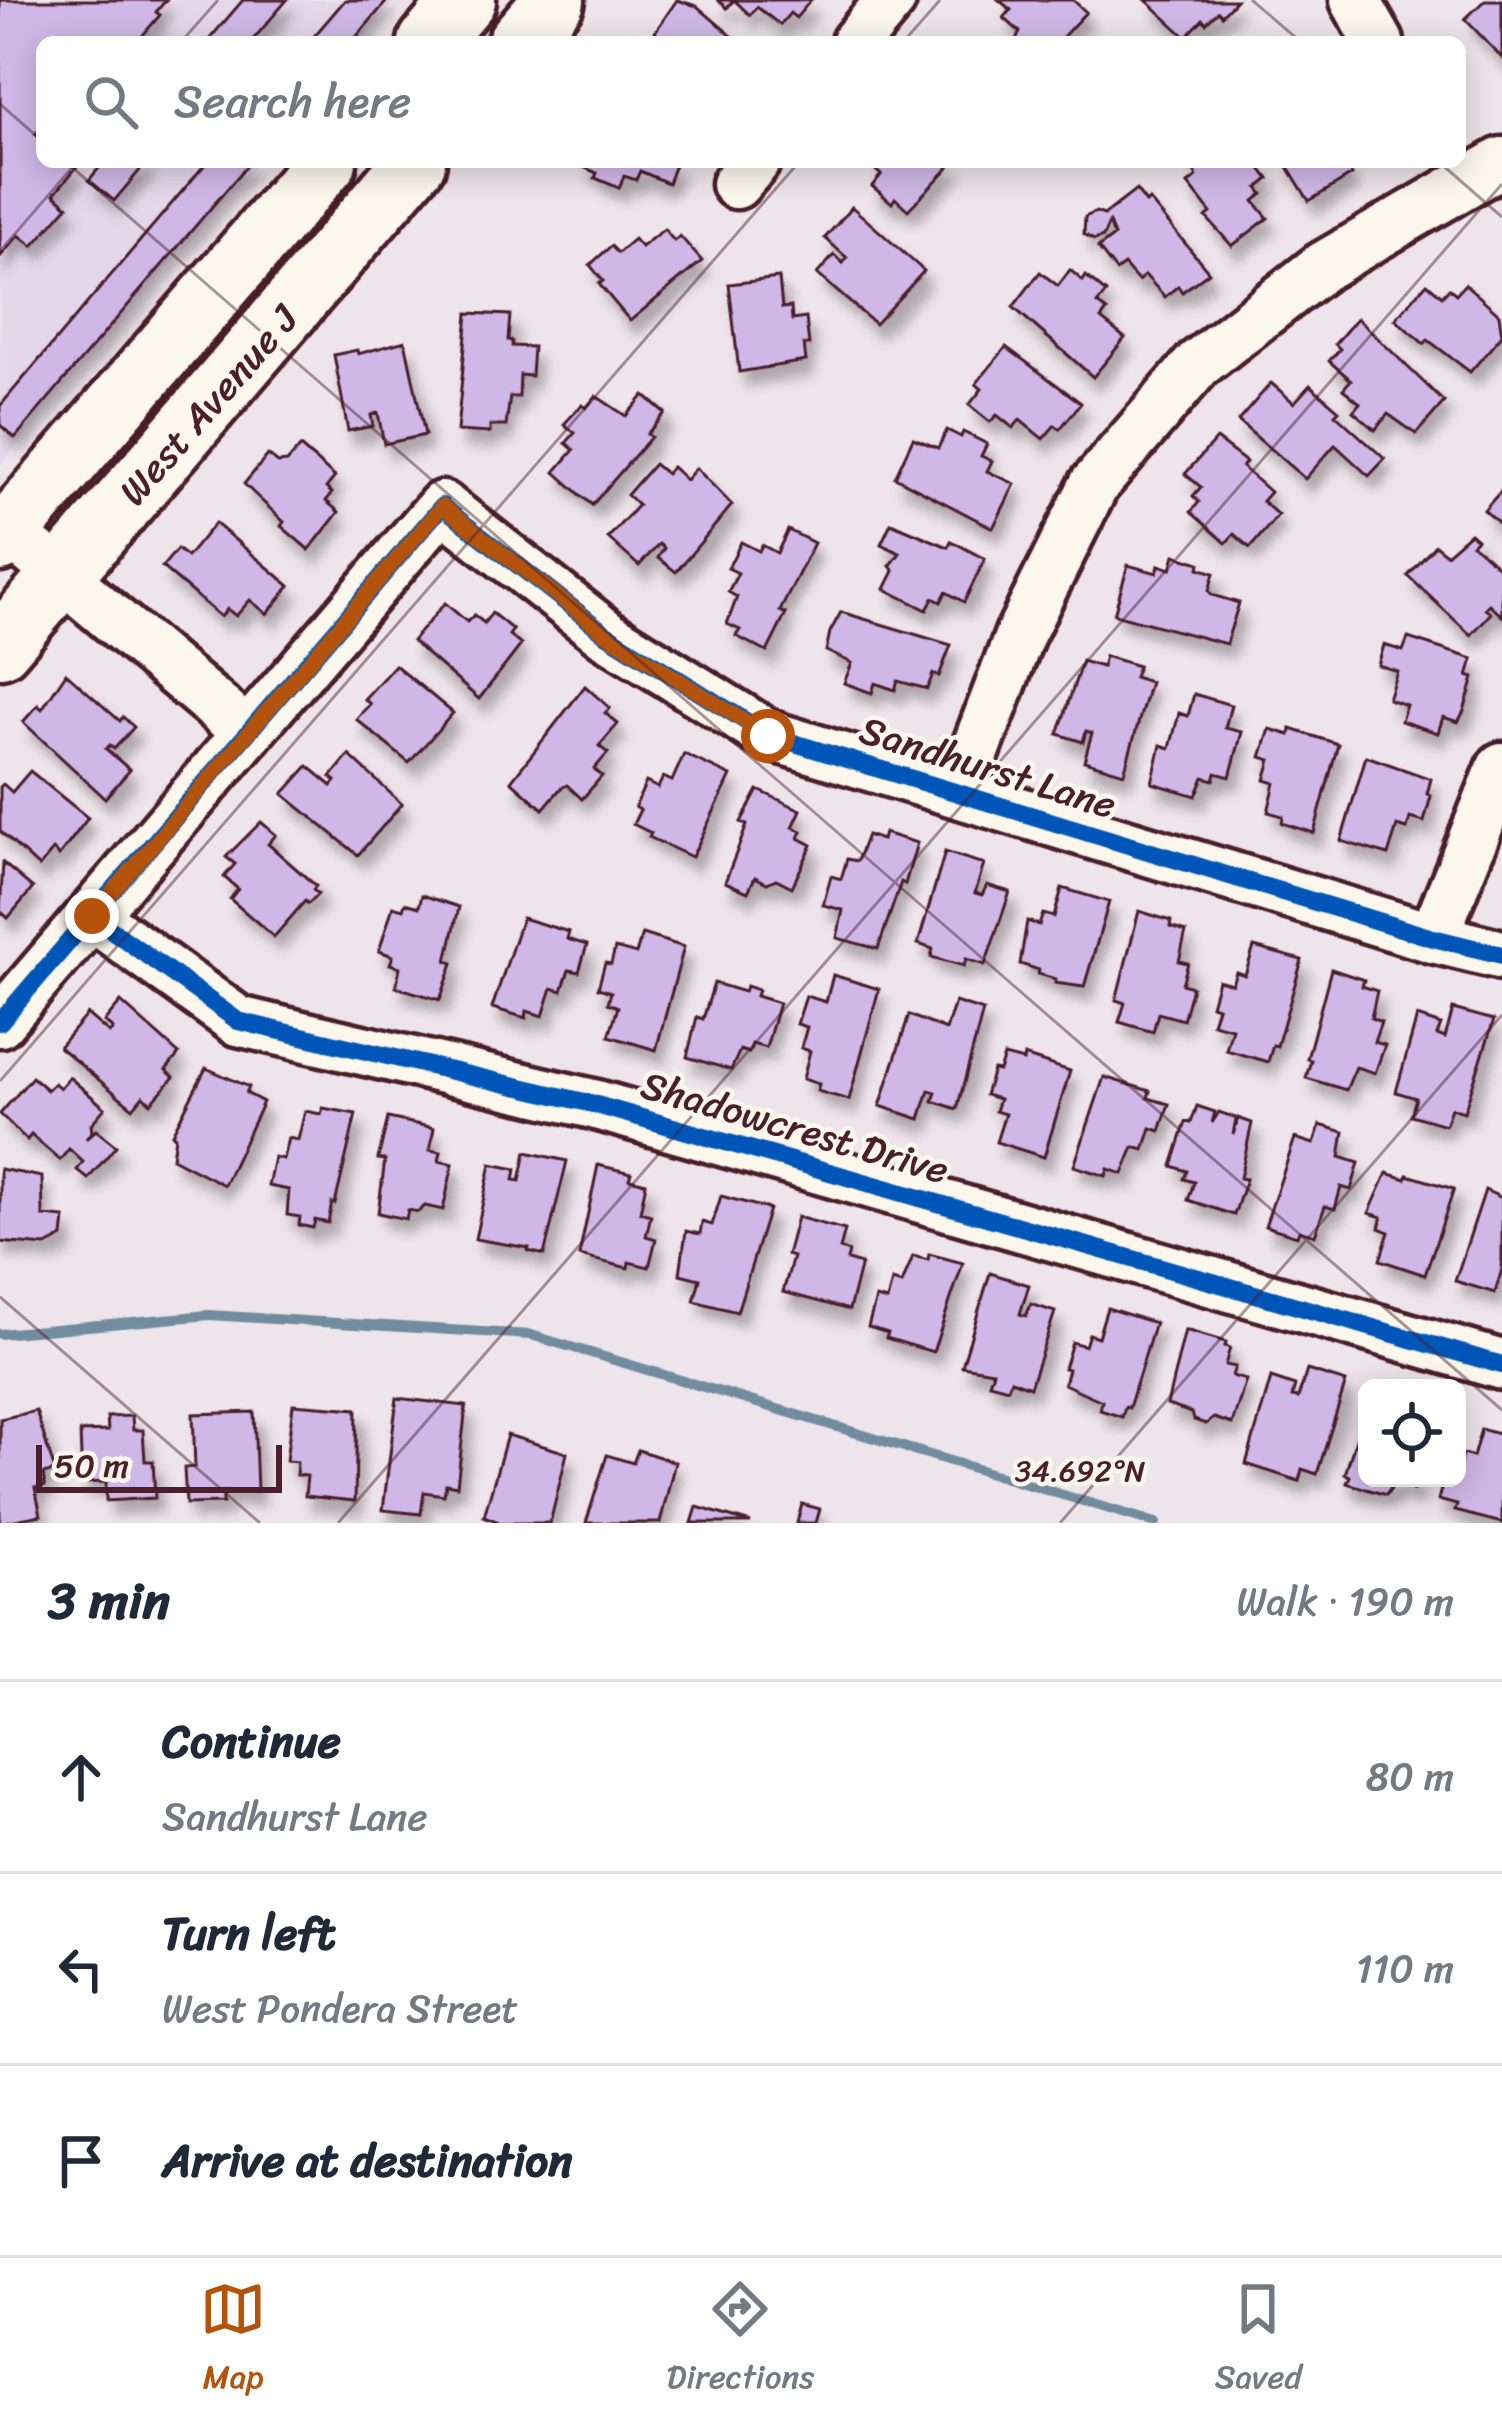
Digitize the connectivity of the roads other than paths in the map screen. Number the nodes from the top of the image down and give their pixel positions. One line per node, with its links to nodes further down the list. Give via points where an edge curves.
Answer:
1 (465, 0): 5 (main road)
2 (554, 0): 6 (main road)
3 (891, 0): 7 (street)
4 (1354, 0): 8 (street)
5 (434, 36)
6 (523, 36)
7 (861, 36)
8 (1375, 36)
9 (1502, 162): 12 (street)
10 (321, 168): 13 (main road, West Avenue J)
11 (411, 168): 14 (main road, West Avenue J)
12 (1448, 177): 18 (street, via 1198,364 1094,485 1020,634)
13 (3, 532): 14 (street)
14 (63, 574): 15 (main road, West Avenue J); 16 (street)
15 (0, 646)
16 (248, 733): 18 (street, Sandhurst Lane, via 442,506 606,634 768,736); 19 (street)
17 (1502, 767): 20 (street)
18 (961, 791): 20 (street, Sandhurst Lane)
19 (92, 916): 22 (street); 23 (street, Shadowcrest Drive, via 238,1021 593,1104)
20 (1433, 938): 21 (street, Sandhurst Lane)
21 (1502, 955)
22 (0, 1022)
23 (1502, 1365)

